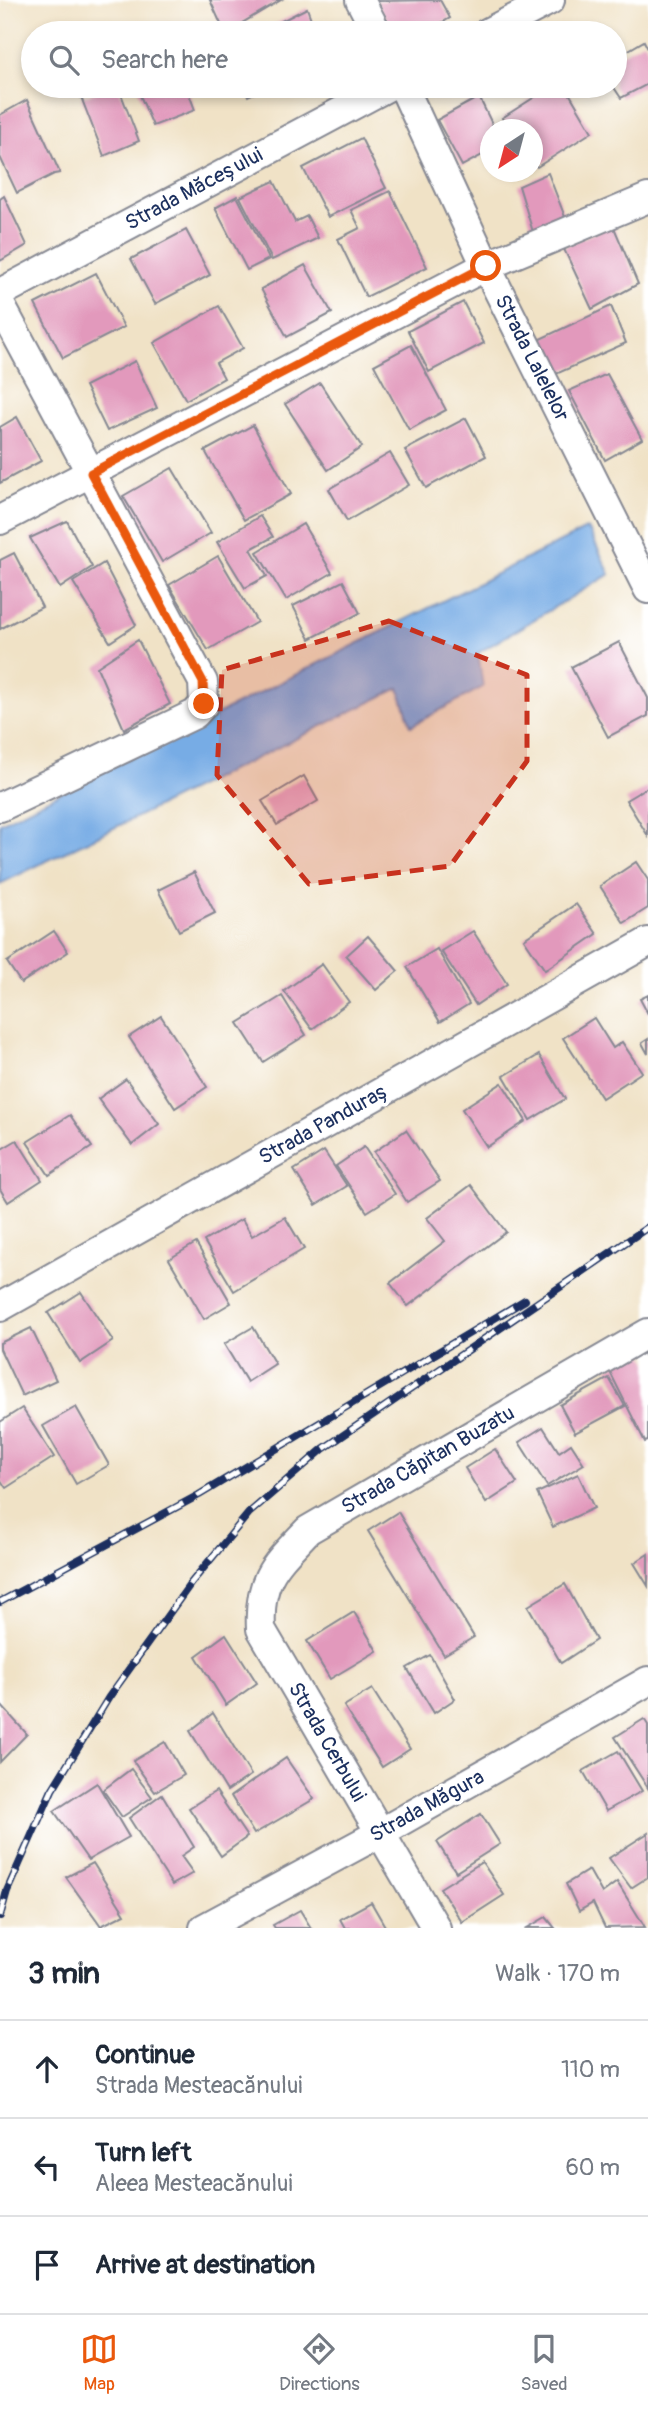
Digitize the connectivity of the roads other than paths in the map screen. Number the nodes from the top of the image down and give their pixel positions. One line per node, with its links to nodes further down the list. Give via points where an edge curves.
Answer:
1 (360, 0): 3 (street)
2 (550, 0): 4 (street)
3 (371, 21)
4 (510, 21)
5 (366, 98): 9 (street, Strada Măceșului)
6 (409, 98): 8 (street, Strada Lalelelor)
7 (648, 198): 8 (street)
8 (486, 266): 11 (street); 13 (street, Strada Lalelelor)
9 (0, 293)
10 (0, 304): 11 (street)
11 (91, 473): 12 (street); 14 (street, via 203,682 204,704 195,714)
12 (0, 520)
13 (648, 589)
14 (0, 807)
15 (648, 942): 16 (street, Strada Panduraș)
16 (0, 1307)
17 (648, 1333): 18 (street, Strada Căpitan Buzatu, via 308,1530 266,1581 260,1604)
18 (261, 1629): 20 (street, Strada Cerbului)
19 (648, 1681): 20 (street, Strada Măgura)
20 (380, 1833): 21 (street, Strada Măgura); 22 (street, Strada Cerbului)
21 (204, 1928)
22 (436, 1928)

